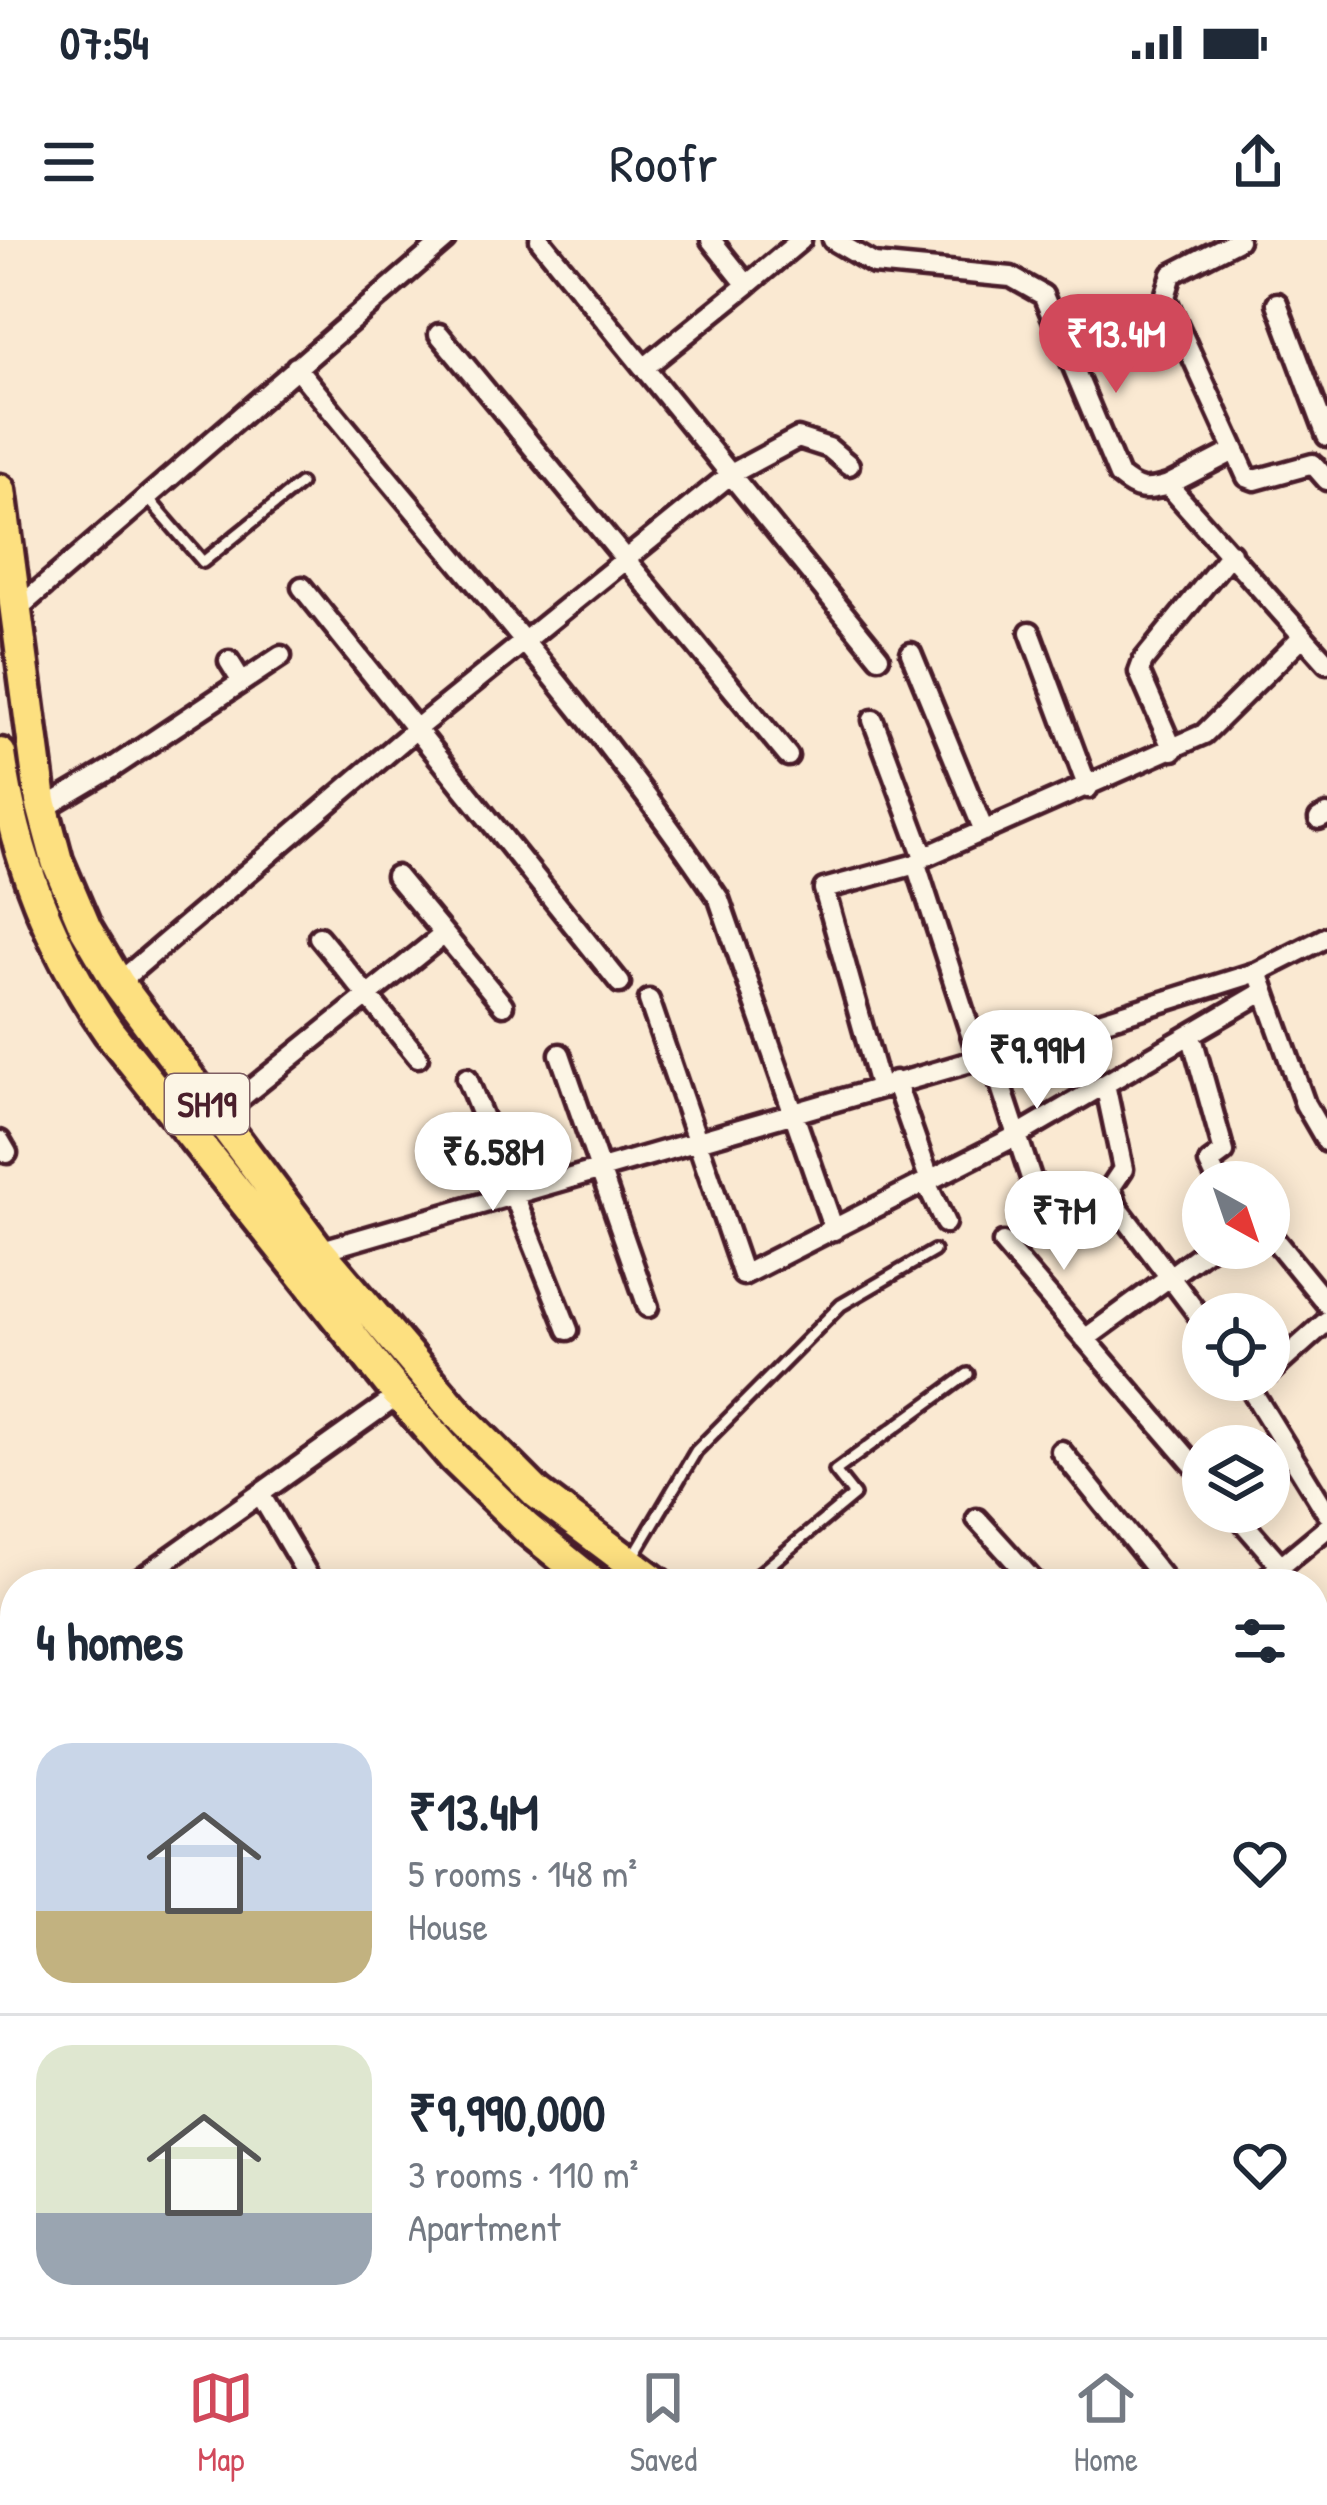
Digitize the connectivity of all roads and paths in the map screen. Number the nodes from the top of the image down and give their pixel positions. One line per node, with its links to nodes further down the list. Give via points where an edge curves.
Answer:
1 (446, 240): 10 (street)
2 (540, 240): 11 (street)
3 (711, 240): 7 (street)
4 (801, 240): 7 (street)
5 (833, 240): 18 (street, via 874,264 1011,277 1032,286 1052,308 1119,476 1147,492)
6 (1238, 240): 13 (street, via 1172,274 1166,297)
7 (747, 285): 11 (street)
8 (1277, 303): 12 (street)
9 (439, 334): 22 (street)
10 (296, 367): 20 (street); 28 (street)
11 (644, 368): 16 (street)
12 (1327, 436)
13 (1234, 451): 15 (street, via 1255,480); 18 (street)
14 (848, 466): 16 (street, via 830,448 798,438)
15 (1322, 467)
16 (730, 474): 22 (street); 31 (street)
17 (300, 484): 20 (lane, via 203,562)
18 (1168, 485): 21 (street)
19 (0, 490): 23 (main road, SH19)
20 (147, 496): 25 (street)
21 (1231, 554): 27 (street); 37 (street, via 1139,672)
22 (627, 558): 28 (street); 39 (street)
23 (5, 578): 25 (main road, SH19)
24 (302, 586): 36 (street)
25 (14, 612): 41 (main road, SH19)
26 (1030, 632): 40 (street)
27 (1303, 636): 33 (street); 37 (street, via 1216,724)
28 (523, 643): 36 (street); 63 (street, via 719,899)
29 (911, 653): 42 (street)
30 (281, 656): 34 (street)
31 (879, 657)
32 (229, 661): 34 (street)
33 (1327, 664)
34 (242, 682): 41 (street)
35 (872, 720): 44 (street)
36 (416, 729): 50 (street); 51 (street)
37 (1173, 750): 40 (street)
38 (0, 754): 43 (main road, SH19)
39 (788, 756)
40 (1088, 788): 42 (street)
41 (43, 808): 50 (main road, SH19, via 71,895)
42 (984, 831): 44 (street)
43 (9, 849): 89 (main road, SH19, via 77,987)
44 (920, 860): 59 (street); 61 (street, via 824,890)
45 (396, 876): 46 (street)
46 (443, 935): 53 (street); 55 (street)
47 (1327, 937): 49 (street)
48 (319, 938): 53 (street)
49 (1258, 972): 52 (street); 59 (street)
50 (118, 983): 64 (main road, SH19)
51 (620, 983)
52 (1263, 992): 56 (street); 67 (street)
53 (370, 998): 58 (street); 64 (street)
54 (649, 1000): 66 (street)
55 (503, 1005)
56 (1191, 1034): 62 (street); 68 (street, via 1224,1152)
57 (560, 1054): 69 (street)
58 (418, 1058)
59 (985, 1058): 61 (street); 65 (street)
60 (467, 1078): 72 (street)
61 (887, 1083): 63 (street); 70 (street)
62 (1105, 1084): 65 (street); 80 (street, via 1123,1169 1111,1187 1117,1207)
63 (795, 1110): 66 (street); 74 (street)
64 (217, 1117): 76 (main road, SH19)
65 (1016, 1136): 70 (street); 71 (street)
66 (696, 1139): 69 (street); 74 (street, via 743,1275)
67 (1327, 1142)
68 (1212, 1161)
69 (597, 1168): 72 (street); 83 (street)
70 (928, 1182): 73 (street); 74 (street)
71 (1033, 1184)
72 (513, 1193): 76 (street); 85 (street)
73 (945, 1223)
74 (834, 1230)
75 (1003, 1244): 86 (street)
76 (319, 1251): 99 (main road, SH19, via 458,1414 538,1492)
77 (934, 1251): 99 (lane, via 841,1305 696,1450)
78 (1290, 1259): 82 (street)
79 (1182, 1267): 80 (street)
80 (1171, 1275): 81 (street); 86 (street)
81 (1184, 1293)
82 (1327, 1304)
83 (648, 1307)
84 (1327, 1321): 87 (street)
85 (568, 1330)
86 (1085, 1339): 92 (street)
87 (1290, 1354)
88 (968, 1374): 106 (lane, via 835,1471 854,1495)
89 (399, 1396): 93 (street); 104 (main road, SH19)
90 (1263, 1401): 94 (street)
91 (1061, 1451): 108 (street)
92 (1182, 1452)
93 (260, 1494): 98 (street); 103 (street)
94 (1327, 1513)
95 (976, 1519): 107 (street)
96 (1327, 1528): 100 (street)
97 (1252, 1533): 100 (street)
98 (163, 1563): 101 (street); 102 (street)
99 (629, 1563): 105 (main road, SH19)
100 (1281, 1566): 109 (street)
101 (155, 1569)
102 (166, 1569)
103 (305, 1569)
104 (577, 1569)
105 (637, 1569)
106 (765, 1569)
107 (1022, 1569)
108 (1156, 1569)
109 (1277, 1569)

